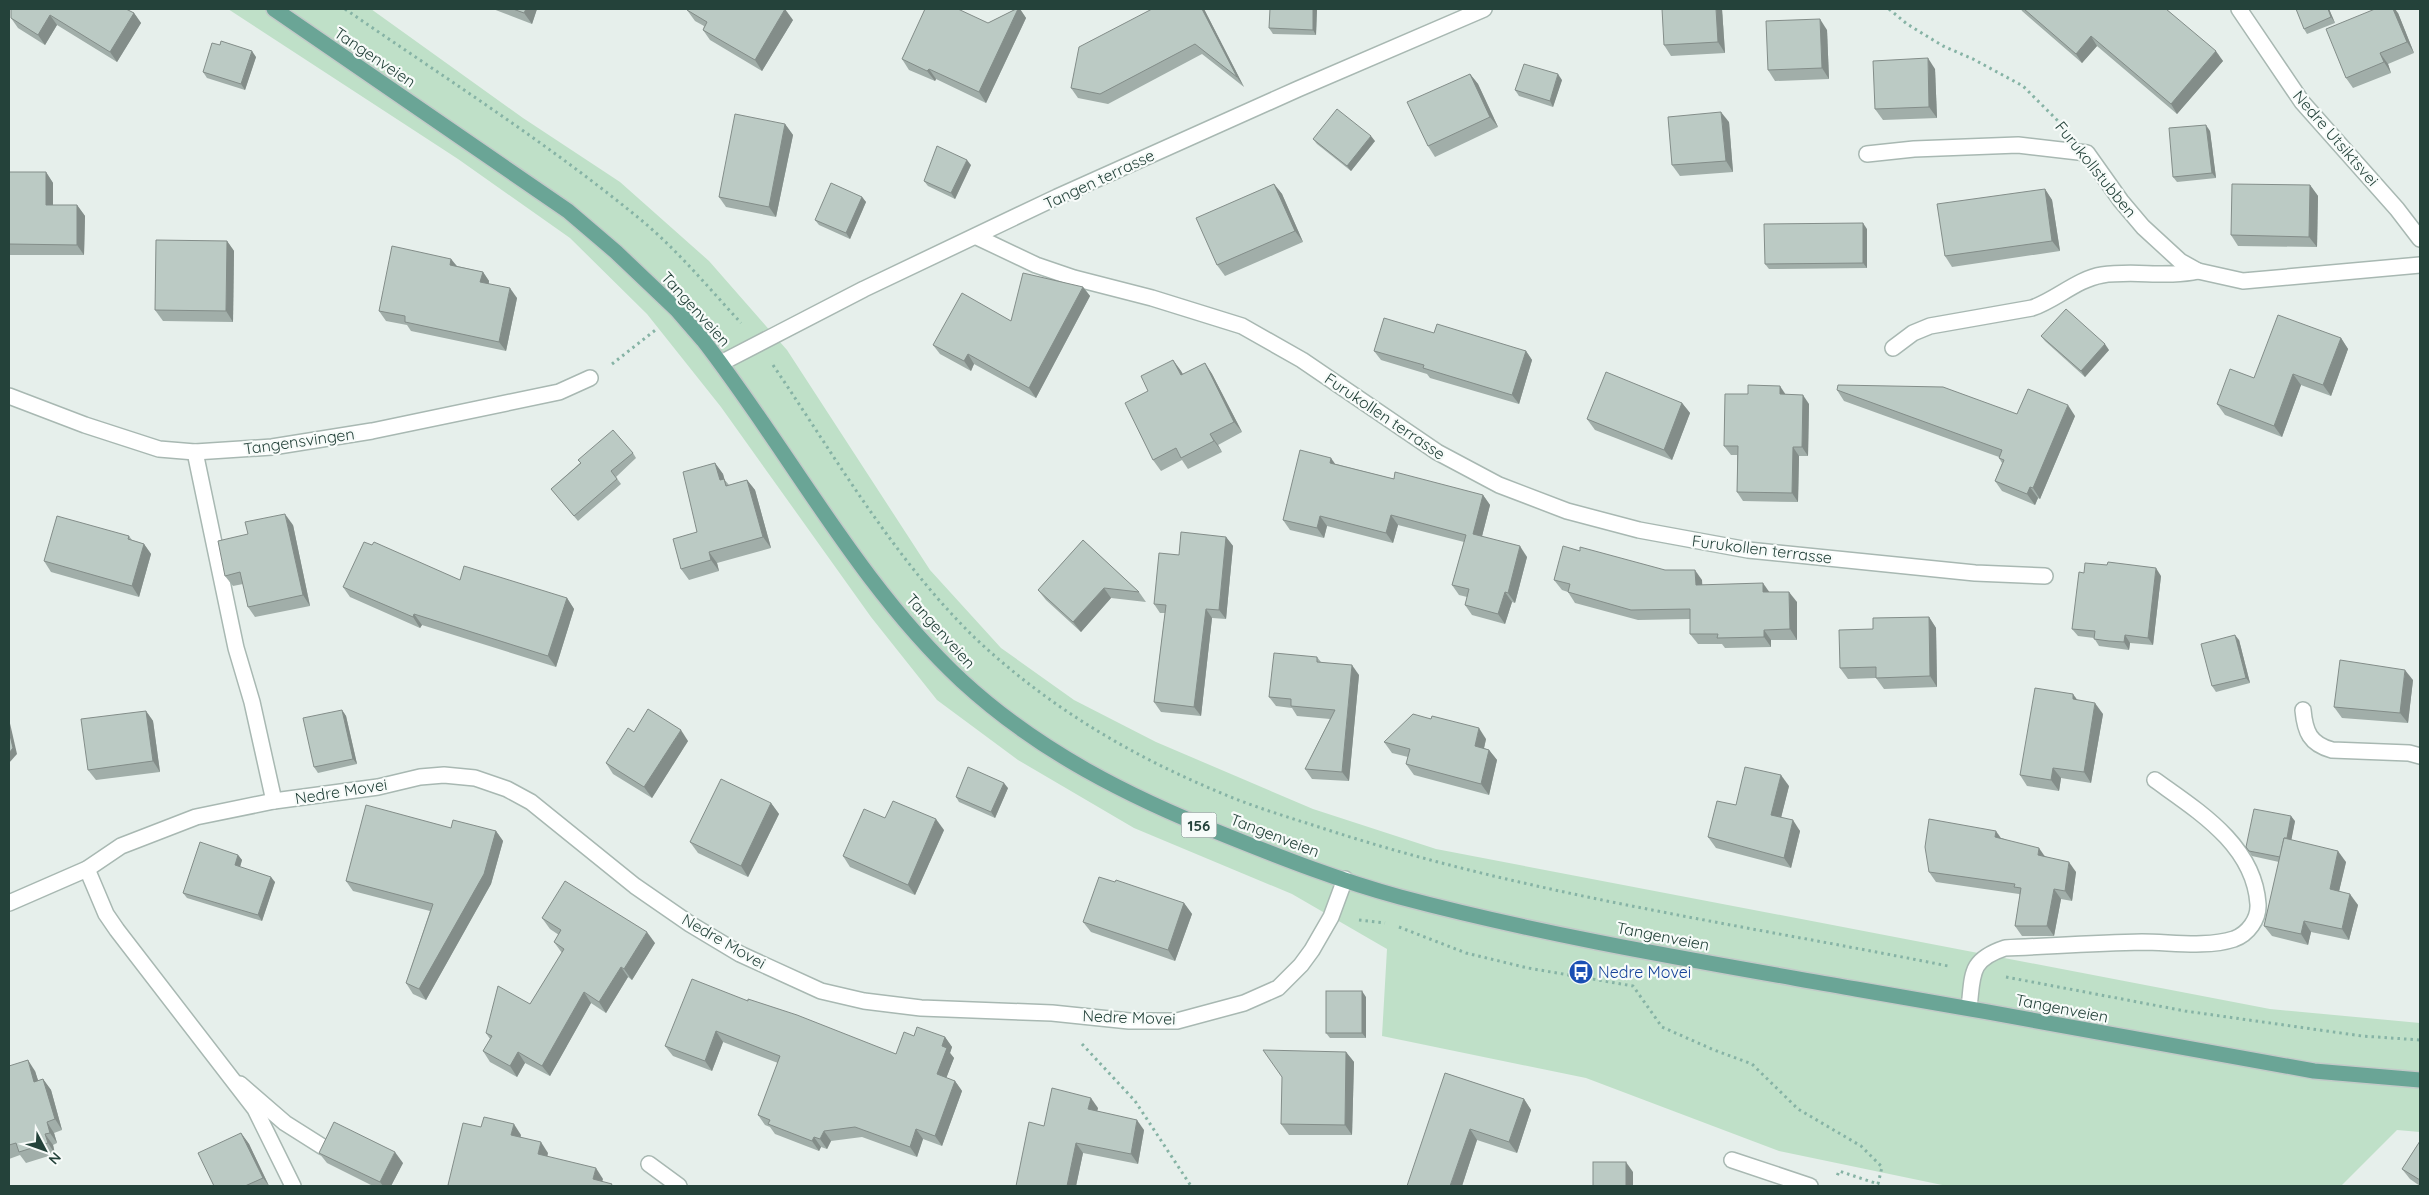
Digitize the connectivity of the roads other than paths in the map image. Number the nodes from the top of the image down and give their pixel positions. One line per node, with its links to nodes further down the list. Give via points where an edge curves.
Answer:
1 (274, 9): 10 (main road, Tangenveien / 156, via 568,212 677,310)
2 (1484, 9): 5 (street, Tangen terrasse, via 1057,197)
3 (2239, 9): 6 (street, Nedre Utsiktsvei, via 2302,102)
4 (1868, 154): 8 (street, Furukollstubben, via 2018,145 2087,153 2143,227 2180,262)
5 (977, 237): 10 (street, Tangen terrasse, via 864,289); 14 (street, Furukollen terrasse, via 1036,265 1074,278 1242,326 1302,360 1437,452 1499,484 1567,511 1638,530 1748,550 1975,573)
6 (2420, 239)
7 (2420, 265): 8 (street, Furukollstubben, via 2243,281)
8 (2198, 271): 9 (street, Furukollstubben, via 2187,274 2132,272 2100,275 2032,308 1930,326)
9 (1892, 348)
10 (722, 363): 20 (main road, Tangenveien / 156, via 864,569 912,628 961,680 1006,718 1053,752 1158,808)
11 (590, 378): 13 (street, Tangensvingen, via 559,392 372,431 272,447)
12 (9, 396): 13 (street, Tangensvingen, via 159,449)
13 (196, 452): 18 (street, via 236,648 252,702)
14 (2045, 576)
15 (2303, 710): 16 (street, via 2309,736 2322,747)
16 (2420, 756)
17 (2154, 780): 22 (street, via 2215,826 2240,855 2257,895 2256,919 2247,931 2234,939 2213,942 2005,948 1986,954 1974,971)
18 (274, 802): 19 (street, Nedre Movei, via 196,817 122,846); 20 (street, Nedre Movei, via 378,787 420,777 475,778 531,802 635,886 740,954 821,991 864,1001 921,1008 1177,1021 1244,1003 1278,988 1301,965 1332,917)
19 (87, 869): 21 (street, Nedre Movei); 23 (street, via 106,914 117,930)
20 (1344, 879): 22 (main road, Tangenveien / 156, via 1399,896 1585,939)
21 (9, 903)
22 (1969, 1008): 24 (main road, Tangenveien / 156, via 2314,1071)
23 (233, 1079): 25 (street, via 285,1123); 28 (street, via 263,1124)
24 (2420, 1080)
25 (322, 1147)
26 (1732, 1160): 30 (street)
27 (649, 1164): 29 (street)
28 (293, 1186)
29 (679, 1186)
30 (1810, 1186)

